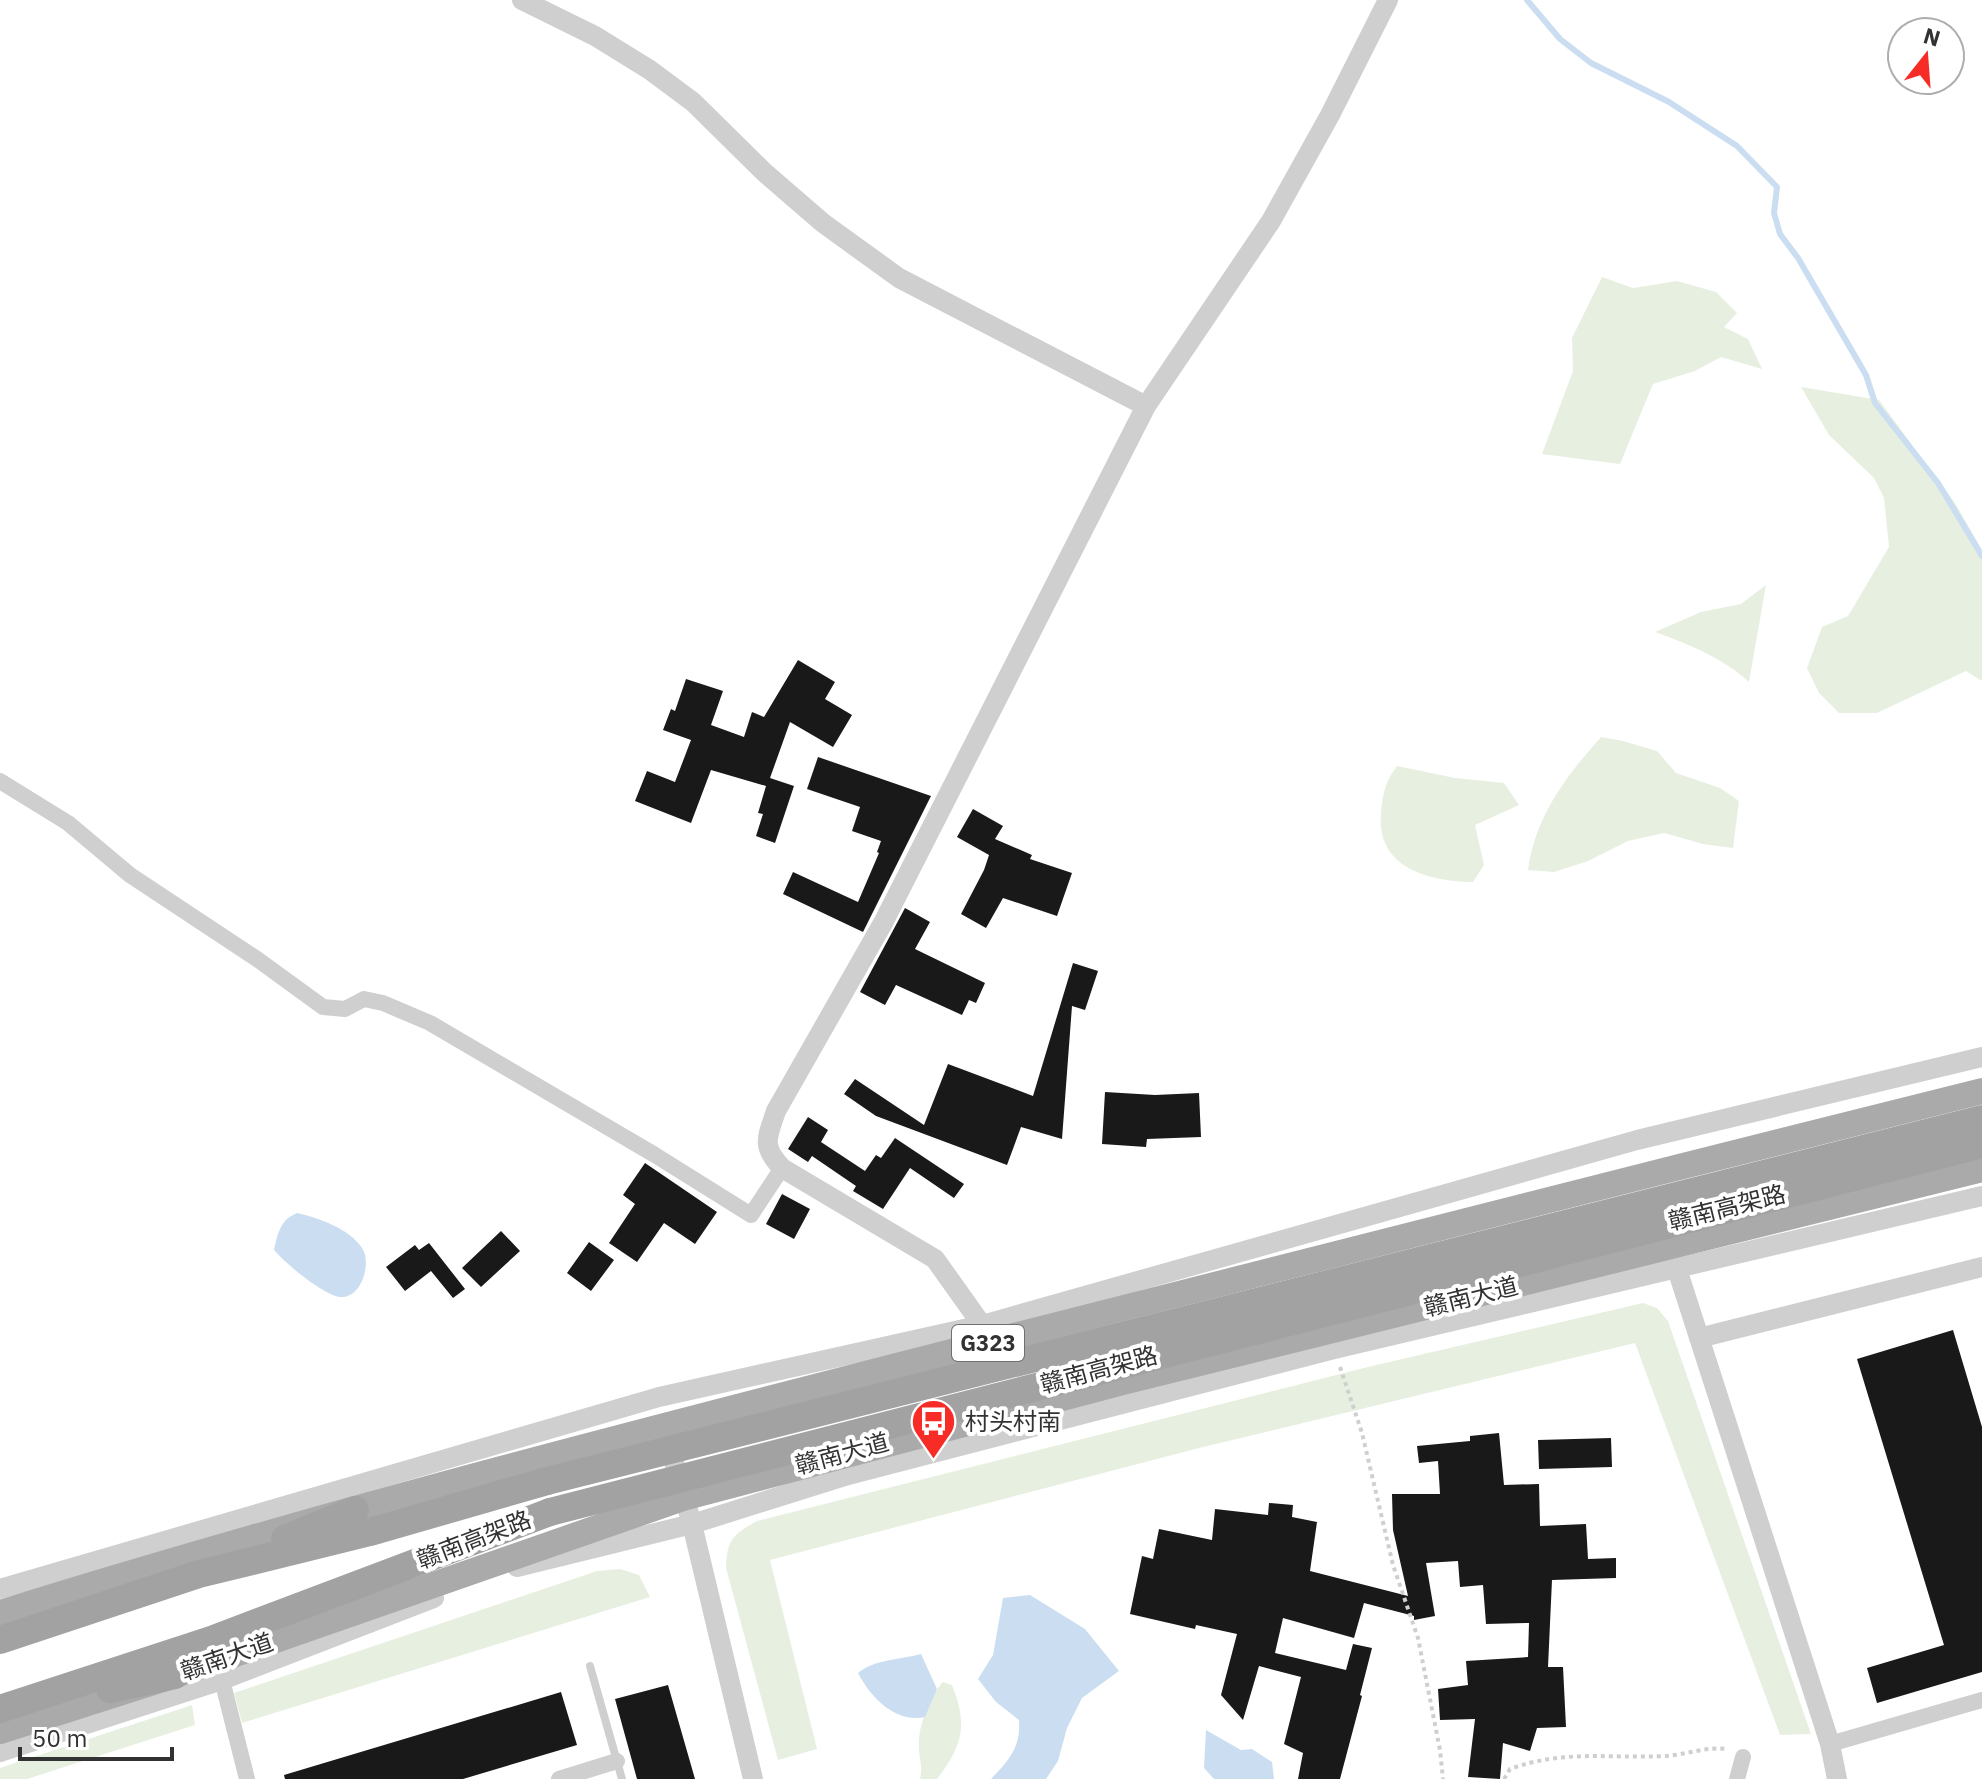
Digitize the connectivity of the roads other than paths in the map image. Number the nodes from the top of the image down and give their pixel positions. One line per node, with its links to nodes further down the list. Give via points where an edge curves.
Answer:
1 (522, 0): 3 (street, via 595,36 672,86 823,223 899,278)
2 (1388, 0): 3 (street, via 1271,221)
3 (1146, 406): 9 (street, via 883,923 776,1111 767,1139 769,1154)
4 (0, 781): 9 (street, via 68,823 130,875 323,1007 345,1009 364,999 430,1023 751,1215)
5 (1982, 1057): 14 (street, via 1637,1140)
6 (1982, 1091): 17 (main road, G323)
7 (1982, 1119): 25 (highway, 赣南高架路, bridge, via 547,1481)
8 (1982, 1144): 33 (highway, 赣南高架路, bridge, via 550,1512 211,1640)
9 (782, 1168): 14 (street, via 935,1259)
10 (1982, 1169): 20 (main road, 赣南大道)
11 (1982, 1196): 13 (street)
12 (1982, 1267): 15 (street)
13 (1677, 1269): 15 (street); 23 (street, via 1334,1349 848,1475)
14 (982, 1325): 16 (street)
15 (1699, 1338): 35 (street)
16 (659, 1397): 18 (street); 26 (street)
17 (772, 1397): 18 (main road, G323); 20 (main road)
18 (663, 1426): 19 (main road, G323); 21 (street)
19 (580, 1447): 22 (main road, G323); 24 (main road)
20 (794, 1467): 21 (main road, 赣南大道)
21 (683, 1498): 23 (street); 24 (main road, 赣南大道)
22 (355, 1510): 25 (highway); 27 (main road, G323)
23 (692, 1524): 31 (street, via 505,1570); 42 (street)
24 (599, 1525): 30 (main road, 赣南大道)
25 (199, 1574): 28 (highway, 赣南高架路)
26 (0, 1589)
27 (0, 1613)
28 (0, 1640)
29 (590, 1666): 38 (lane)
30 (175, 1675): 33 (highway); 34 (main road, 赣南大道)
31 (222, 1680): 36 (street); 39 (street)
32 (1982, 1700): 35 (street)
33 (0, 1711)
34 (0, 1731)
35 (1830, 1744): 44 (street)
36 (0, 1752)
37 (1743, 1757): 43 (street)
38 (617, 1761): 40 (street); 41 (lane)
39 (247, 1779)
40 (559, 1779)
41 (622, 1779)
42 (753, 1779)
43 (1737, 1779)
44 (1837, 1779)

